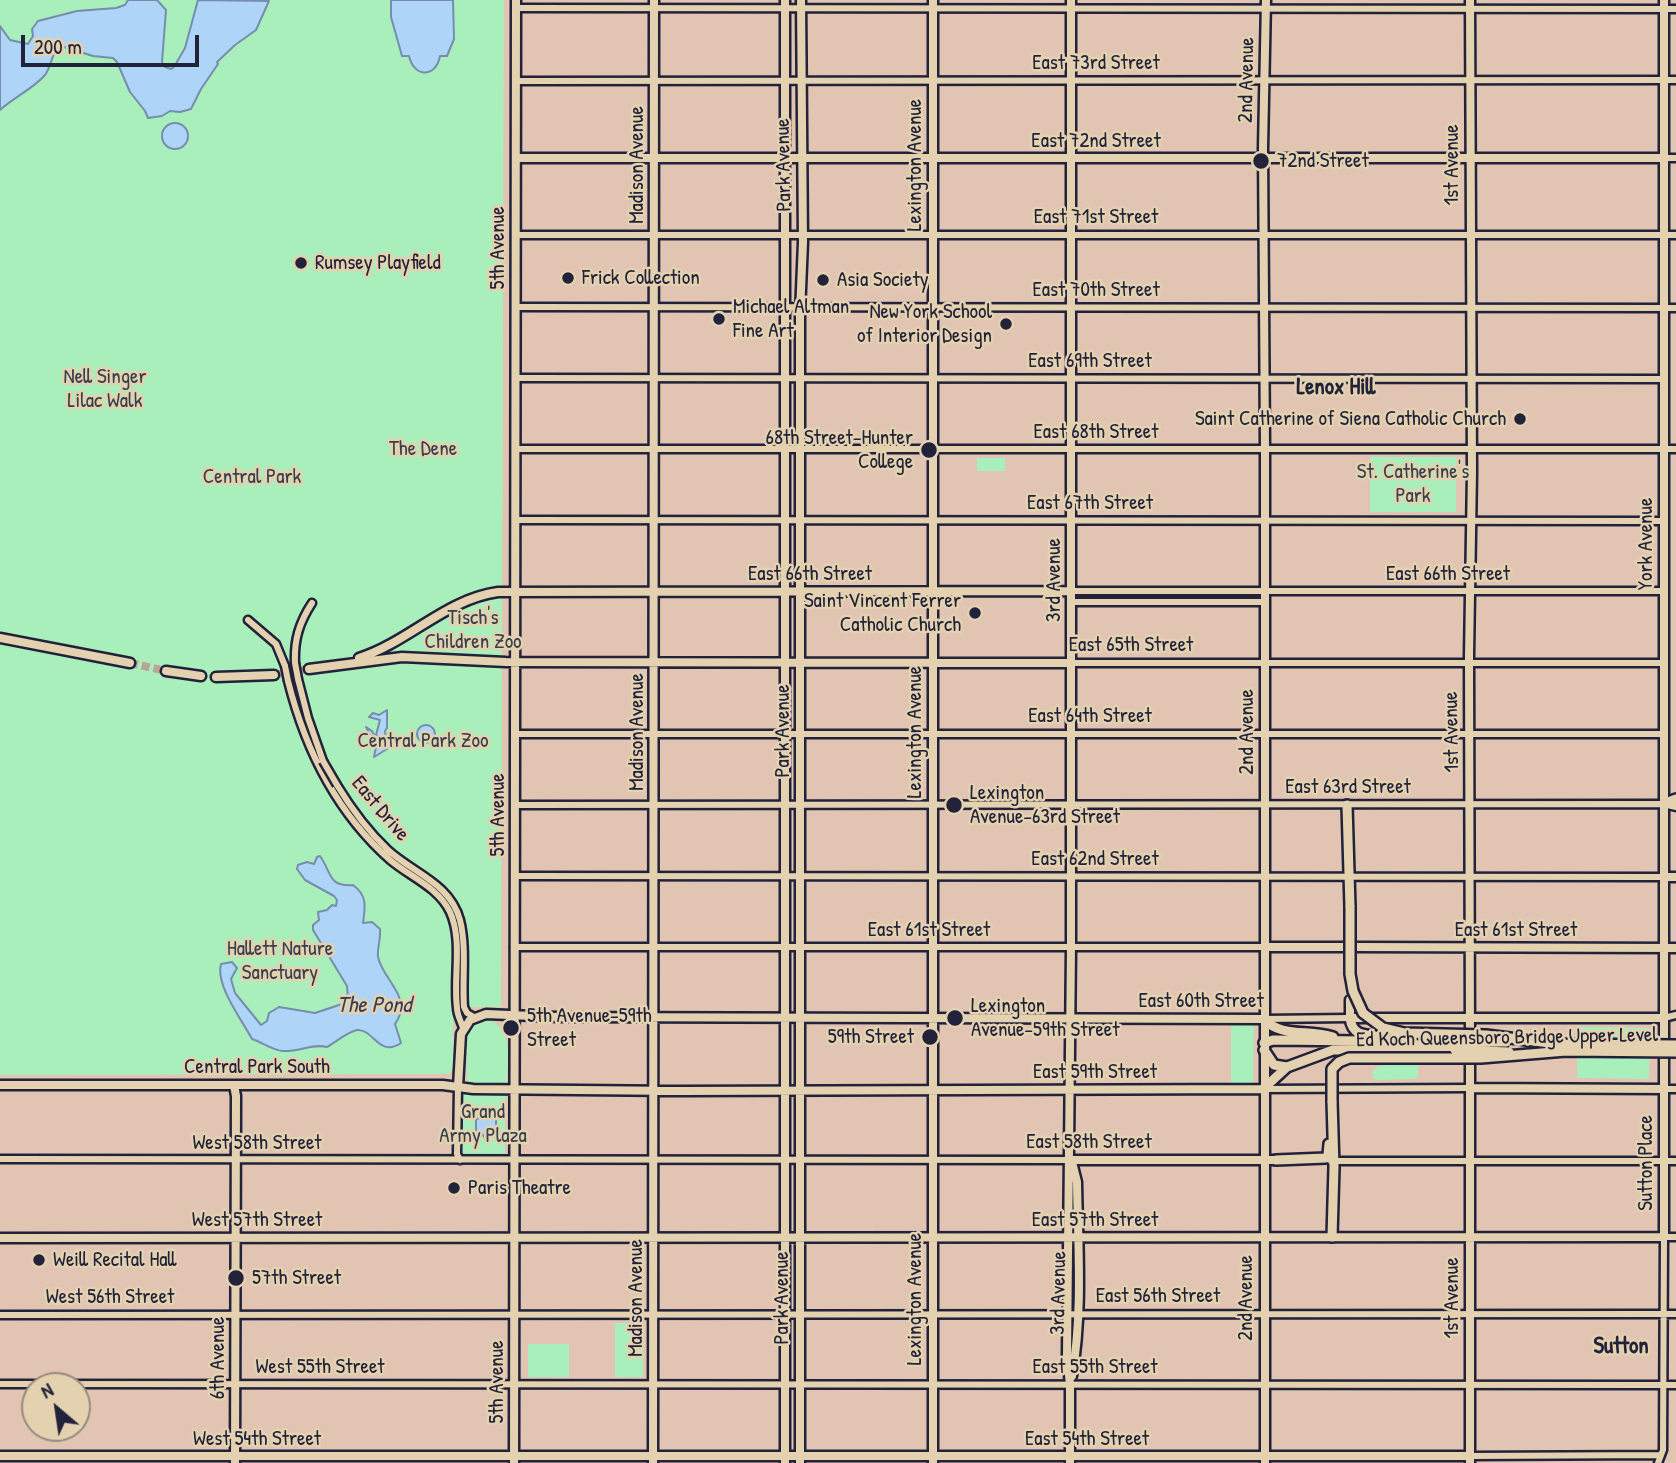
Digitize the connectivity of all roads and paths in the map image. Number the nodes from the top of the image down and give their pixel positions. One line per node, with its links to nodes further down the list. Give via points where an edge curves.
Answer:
1 (516, 4): 2 (street); 11 (main road, 5th Avenue)
2 (654, 4): 3 (street); 19 (main road, Madison Avenue)
3 (785, 4): 4 (street); 12 (main road, Park Avenue)
4 (800, 4): 5 (street); 13 (main road, Park Avenue)
5 (933, 4): 6 (street); 14 (main road, Lexington Avenue)
6 (1071, 4): 7 (street); 15 (main road, 3rd Avenue)
7 (1266, 4): 8 (street); 16 (main road, 2nd Avenue)
8 (1470, 4): 9 (street); 20 (main road, 1st Avenue)
9 (1664, 4): 10 (street); 17 (main road, York Avenue)
10 (1676, 9)
11 (516, 80): 19 (street, East 73rd Street); 21 (main road, 5th Avenue)
12 (785, 80): 13 (street, East 73rd Street); 19 (street, East 73rd Street); 23 (main road, Park Avenue)
13 (800, 80): 14 (street, East 73rd Street); 24 (main road, Park Avenue)
14 (933, 80): 15 (street, East 73rd Street); 25 (main road, Lexington Avenue)
15 (1072, 80): 16 (street, East 73rd Street); 26 (main road, 3rd Avenue)
16 (1265, 80): 20 (street, East 73rd Street); 27 (main road, 2nd Avenue)
17 (1664, 80): 18 (street, East 73rd Street); 20 (street, East 73rd Street); 29 (main road, York Avenue)
18 (1676, 80)
19 (654, 81): 22 (main road, Madison Avenue)
20 (1470, 81): 28 (main road, 1st Avenue)
21 (516, 158): 22 (main road, East 72nd Street); 31 (main road, 5th Avenue)
22 (654, 158): 23 (main road, East 72nd Street); 32 (main road, Madison Avenue)
23 (785, 158): 24 (main road, East 72nd Street); 33 (main road, Park Avenue)
24 (802, 158): 25 (main road, East 72nd Street); 34 (main road, Park Avenue)
25 (933, 158): 26 (main road, East 72nd Street); 35 (main road, Lexington Avenue)
26 (1072, 158): 27 (main road, East 72nd Street); 36 (main road, 3rd Avenue)
27 (1264, 158): 28 (main road, East 72nd Street); 37 (main road, 2nd Avenue)
28 (1470, 158): 29 (main road, East 72nd Street); 38 (main road, 1st Avenue)
29 (1664, 158): 30 (street, East 72nd Street); 39 (main road, York Avenue)
30 (1676, 158)
31 (516, 235): 32 (street, East 71st Street); 41 (main road, 5th Avenue)
32 (654, 235): 33 (street, East 71st Street); 42 (main road, Madison Avenue)
33 (785, 235): 34 (street, East 71st Street); 43 (main road, Park Avenue)
34 (803, 235): 35 (street, East 71st Street); 44 (main road, Park Avenue)
35 (933, 235): 36 (street, East 71st Street); 45 (main road, Lexington Avenue)
36 (1071, 235): 37 (street, East 71st Street); 46 (main road, 3rd Avenue)
37 (1264, 235): 38 (street, East 71st Street); 47 (main road, 2nd Avenue)
38 (1470, 235): 39 (street, East 71st Street); 48 (main road, 1st Avenue)
39 (1664, 235): 40 (street, East 71st Street); 49 (main road, York Avenue)
40 (1676, 235)
41 (516, 307): 42 (street, East 70th Street); 51 (main road, 5th Avenue)
42 (654, 307): 43 (street, East 70th Street); 52 (main road, Madison Avenue)
43 (785, 307): 44 (street, East 70th Street); 53 (main road, Park Avenue)
44 (800, 307): 45 (street, East 70th Street); 54 (main road, Park Avenue)
45 (933, 307): 46 (street, East 70th Street); 55 (main road, Lexington Avenue)
46 (1070, 307): 47 (street, East 70th Street); 56 (main road, 3rd Avenue)
47 (1264, 307): 48 (street, East 70th Street); 57 (main road, 2nd Avenue)
48 (1471, 307): 49 (street, East 70th Street); 58 (main road, 1st Avenue)
49 (1664, 308): 50 (street, East 70th Street); 59 (main road, York Avenue)
50 (1676, 308)
51 (515, 378): 52 (street, East 69th Street); 60 (main road, 5th Avenue)
52 (654, 378): 53 (street, East 69th Street); 61 (main road, Madison Avenue)
53 (785, 378): 54 (street, East 69th Street); 62 (main road, Park Avenue)
54 (800, 378): 55 (street, East 69th Street); 63 (main road, Park Avenue)
55 (933, 378): 56 (street, East 69th Street); 64 (main road, Lexington Avenue)
56 (1072, 378): 57 (street, East 69th Street); 65 (main road, 3rd Avenue)
57 (1265, 378): 58 (street, East 69th Street); 66 (main road, 2nd Avenue)
58 (1471, 378): 59 (street, East 69th Street); 67 (main road, 1st Avenue)
59 (1664, 379): 68 (main road, York Avenue)
60 (516, 449): 61 (street, East 68th Street); 70 (main road, 5th Avenue)
61 (654, 449): 62 (street, East 68th Street); 71 (main road, Madison Avenue)
62 (785, 449): 63 (street, East 68th Street); 72 (main road, Park Avenue)
63 (800, 449): 64 (street, East 68th Street); 73 (main road, Park Avenue)
64 (933, 449): 65 (street, East 68th Street); 74 (main road, Lexington Avenue)
65 (1072, 449): 66 (street, East 68th Street); 76 (main road, 3rd Avenue)
66 (1265, 449): 67 (street, East 68th Street); 77 (main road, 2nd Avenue)
67 (1472, 449): 68 (street, East 68th Street); 75 (main road, 1st Avenue)
68 (1664, 449): 69 (street, East 68th Street); 78 (main road, York Avenue)
69 (1676, 449)
70 (515, 520): 71 (street, East 67th Street); 86 (main road, 5th Avenue)
71 (654, 520): 72 (street, East 67th Street); 79 (main road, Madison Avenue)
72 (785, 520): 73 (street, East 67th Street); 80 (main road, Park Avenue)
73 (800, 520): 74 (street, East 67th Street); 81 (main road, Park Avenue)
74 (933, 520): 76 (street, East 67th Street); 82 (main road, Lexington Avenue)
75 (1471, 520): 77 (street, East 67th Street); 78 (street, East 67th Street); 84 (main road, 1st Avenue)
76 (1072, 521): 77 (street, East 67th Street); 83 (main road, 3rd Avenue)
77 (1265, 521): 89 (main road, 2nd Avenue)
78 (1664, 521): 85 (main road, York Avenue)
79 (654, 591): 80 (main road, East 66th Street); 86 (main road, East 66th Street); 97 (main road, Madison Avenue)
80 (785, 591): 81 (main road, East 66th Street); 99 (main road, Park Avenue)
81 (800, 591): 82 (main road, East 66th Street); 100 (main road, Park Avenue)
82 (933, 591): 83 (main road, East 66th Street); 101 (main road, Lexington Avenue)
83 (1071, 591): 87 (street, East 66th Street); 90 (main road, 3rd Avenue)
84 (1470, 591): 85 (street, East 66th Street); 89 (street, East 66th Street); 105 (main road, 1st Avenue)
85 (1664, 591): 106 (main road, York Avenue)
86 (515, 592): 98 (main road, 5th Avenue); 107 (main road, East 66th Street, via 482,596 443,613 384,649)
87 (1104, 592): 88 (street, East 66th Street); 91 (street)
88 (1233, 592): 89 (street, East 66th Street); 94 (street)
89 (1265, 592): 92 (main road, 2nd Avenue)
90 (1072, 602): 91 (street); 103 (main road, 3rd Avenue)
91 (1104, 602): 94 (street)
92 (1265, 602): 94 (street); 104 (main road, 2nd Avenue)
93 (312, 603): 122 (street, East Drive, bridge, via 295,640 295,663)
94 (1233, 604)
95 (248, 620): 122 (street, bridge, via 276,644)
96 (0, 638): 102 (main road)
97 (654, 661): 98 (main road, East 65th Street); 99 (main road, East 65th Street); 116 (main road, Madison Avenue)
98 (515, 662): 107 (main road, East 65th Street, via 392,657); 115 (main road, 5th Avenue)
99 (785, 662): 100 (main road, East 65th Street); 113 (main road, Park Avenue)
100 (800, 662): 101 (main road, East 65th Street); 114 (main road, Park Avenue)
101 (932, 662): 103 (main road, East 65th Street); 117 (main road, Lexington Avenue)
102 (130, 663)
103 (1072, 663): 104 (street, East 65th Street); 118 (main road, 3rd Avenue)
104 (1265, 663): 105 (street, East 65th Street); 119 (main road, 2nd Avenue)
105 (1469, 663): 106 (street, East 65th Street); 120 (main road, 1st Avenue)
106 (1663, 663): 121 (main road, York Avenue)
107 (336, 665): 108 (main road)
108 (309, 669)
109 (166, 671): 111 (main road)
110 (274, 675): 112 (main road)
111 (201, 676)
112 (216, 677)
113 (785, 733): 114 (street, East 64th Street); 116 (street, East 64th Street); 129 (main road, Park Avenue)
114 (800, 733): 117 (street, East 64th Street); 130 (main road, Park Avenue)
115 (516, 734): 116 (street, East 64th Street); 127 (main road, 5th Avenue)
116 (654, 734): 128 (main road, Madison Avenue)
117 (933, 734): 118 (street, East 64th Street); 131 (main road, Lexington Avenue)
118 (1072, 734): 119 (street, East 64th Street); 132 (main road, 3rd Avenue)
119 (1265, 734): 120 (street, East 64th Street); 133 (main road, 2nd Avenue)
120 (1469, 734): 121 (street, East 64th Street); 125 (main road, 1st Avenue)
121 (1663, 734): 126 (main road, York Avenue)
122 (319, 762): 123 (street, East Drive, bridge)
123 (334, 787): 162 (street, East Drive, via 388,850 439,886 452,901 462,931 464,1007); 172 (street, via 371,842 449,910 455,933 457,1008)
124 (1676, 799): 126 (highway)
125 (1471, 804): 126 (street, East 63rd Street); 134 (street, East 63rd Street); 144 (main road, 1st Avenue)
126 (1663, 804): 135 (street, East 63rd Street); 145 (main road, York Avenue)
127 (516, 805): 128 (street, East 63rd Street); 136 (main road, 5th Avenue)
128 (654, 805): 129 (street, East 63rd Street); 137 (main road, Madison Avenue)
129 (785, 805): 130 (street, East 63rd Street); 138 (main road, Park Avenue)
130 (800, 805): 131 (street, East 63rd Street); 139 (main road, Park Avenue)
131 (932, 805): 132 (street, East 63rd Street); 140 (main road, Lexington Avenue)
132 (1071, 805): 133 (street, East 63rd Street); 141 (main road, 3rd Avenue)
133 (1265, 805): 134 (street, East 63rd Street); 142 (main road, 2nd Avenue)
134 (1347, 805): 143 (highway, Ed Koch Queensboro Bridge Upper Level)
135 (1676, 807)
136 (515, 876): 137 (street, East 62nd Street); 147 (main road, 5th Avenue)
137 (654, 876): 138 (street, East 62nd Street); 148 (main road, Madison Avenue)
138 (784, 876): 139 (street, East 62nd Street); 149 (main road, Park Avenue)
139 (800, 876): 140 (street, East 62nd Street); 150 (main road, Park Avenue)
140 (933, 876): 141 (street, East 62nd Street); 151 (main road, Lexington Avenue)
141 (1071, 876): 142 (street, East 62nd Street); 152 (main road, 3rd Avenue)
142 (1264, 876): 143 (street, East 62nd Street); 153 (main road, 2nd Avenue)
143 (1350, 876): 144 (street, East 62nd Street); 175 (highway, Ed Koch Queensboro Bridge Upper Level, bridge, via 1352,988 1363,1013 1383,1028 1558,1044)
144 (1471, 876): 145 (street, East 62nd Street); 156 (main road, 1st Avenue)
145 (1664, 877): 146 (main road, East 62nd Street); 157 (main road, York Avenue)
146 (1676, 877)
147 (514, 947): 148 (street, East 61st Street); 161 (main road, 5th Avenue)
148 (654, 947): 149 (street, East 61st Street); 163 (main road, Madison Avenue)
149 (785, 947): 150 (street, East 61st Street); 167 (main road, Park Avenue)
150 (800, 947): 151 (street, East 61st Street); 168 (main road, Park Avenue)
151 (933, 947): 152 (street, East 61st Street); 164 (main road, Lexington Avenue)
152 (1072, 947): 153 (street, East 61st Street); 165 (main road, 3rd Avenue)
153 (1264, 947): 154 (main road, East 61st Street); 171 (main road, 2nd Avenue)
154 (1345, 947)
155 (1355, 947): 156 (main road, East 61st Street)
156 (1469, 947): 157 (main road, East 61st Street); 166 (main road, 1st Avenue)
157 (1664, 948): 158 (main road, East 61st Street); 170 (main road, York Avenue)
158 (1676, 948)
159 (1350, 1000): 169 (main road)
160 (1676, 1015): 170 (street, East 60th Street)
161 (514, 1016): 162 (main road, East 60th Street); 163 (main road, East 60th Street); 183 (main road, 5th Avenue)
162 (474, 1017): 172 (main road)
163 (653, 1017): 167 (main road, East 60th Street); 188 (main road, Madison Avenue)
164 (933, 1017): 165 (main road, East 60th Street); 168 (main road, East 60th Street); 191 (main road, Lexington Avenue)
165 (1070, 1017): 171 (main road, East 60th Street); 184 (main road, 3rd Avenue)
166 (1470, 1017): 169 (main road, East 60th Street); 170 (main road, East 60th Street); 182 (main road, 1st Avenue)
167 (785, 1018): 168 (main road, East 60th Street); 189 (main road, Park Avenue)
168 (800, 1018): 190 (main road, Park Avenue)
169 (1350, 1018): 171 (street, East 60th Street); 174 (highway, via 1362,1035)
170 (1664, 1018): 186 (main road, York Avenue)
171 (1264, 1019): 173 (highway, via 1278,1030); 176 (main road, 2nd Avenue)
172 (463, 1028): 181 (main road)
173 (1345, 1041): 174 (highway); 176 (highway, via 1273,1040)
174 (1455, 1043): 175 (highway, bridge); 177 (highway, bridge); 178 (highway, via 1343,1049)
175 (1676, 1044)
176 (1264, 1046): 178 (highway, via 1274,1066); 185 (main road, 2nd Avenue)
177 (1676, 1054): 192 (highway, Ed Koch Queensboro Bridge Upper Level, bridge, via 1566,1051 1481,1058 1349,1058 1332,1069)
178 (1287, 1067): 185 (highway)
179 (0, 1085): 180 (main road, Central Park South)
180 (234, 1085): 181 (main road, Central Park South); 201 (main road, 6th Avenue)
181 (458, 1087): 183 (main road, Central Park South); 194 (street)
182 (1470, 1088): 185 (street, East 59th Street); 186 (main road, East 59th Street); 205 (main road, 1st Avenue)
183 (514, 1089): 188 (main road, East 59th Street); 195 (main road, 5th Avenue)
184 (1070, 1089): 185 (main road, East 59th Street); 191 (main road, East 59th Street); 198 (main road, 3rd Avenue)
185 (1264, 1089): 199 (main road, 2nd Avenue)
186 (1664, 1089): 187 (street, East 59th Street); 206 (main road, Sutton Place)
187 (1676, 1089)
188 (653, 1090): 189 (main road, East 59th Street); 196 (main road, Madison Avenue)
189 (785, 1090): 190 (main road, East 59th Street); 202 (main road, Park Avenue)
190 (800, 1090): 191 (main road, East 59th Street); 203 (main road, Park Avenue)
191 (933, 1090): 197 (main road, Lexington Avenue)
192 (1333, 1120): 200 (highway, via 1327,1157); 204 (highway)
193 (0, 1159): 201 (street, West 58th Street)
194 (460, 1160): 195 (street, West 58th Street); 201 (street, West 58th Street)
195 (514, 1160): 196 (street, East 58th Street); 210 (main road, 5th Avenue)
196 (654, 1160): 202 (street, East 58th Street); 211 (main road, Madison Avenue)
197 (933, 1160): 198 (street, East 58th Street); 203 (street, East 58th Street); 212 (main road, Lexington Avenue)
198 (1071, 1160): 199 (main road, East 58th Street); 208 (main road, 3rd Avenue); 209 (main road, 3rd Avenue)
199 (1264, 1160): 200 (main road, East 58th Street); 223 (main road, 2nd Avenue)
200 (1276, 1160): 204 (street, East 58th Street)
201 (236, 1161): 220 (main road, 6th Avenue)
202 (785, 1161): 203 (street, East 58th Street); 221 (main road, Park Avenue)
203 (800, 1161): 222 (main road, Park Avenue)
204 (1334, 1161): 205 (street, East 58th Street); 215 (highway)
205 (1470, 1161): 206 (street, East 58th Street); 216 (main road, 1st Avenue)
206 (1664, 1161): 207 (street, East 58th Street); 217 (main road, Sutton Place)
207 (1676, 1161)
208 (1078, 1201): 209 (main road); 214 (main road, 3rd Avenue)
209 (1068, 1220): 213 (main road, 3rd Avenue)
210 (514, 1237): 211 (main road, East 57th Street); 220 (main road, West 57th Street); 236 (main road, 5th Avenue)
211 (653, 1237): 221 (main road, East 57th Street); 224 (main road, Madison Avenue)
212 (933, 1237): 213 (main road, East 57th Street); 222 (main road, East 57th Street); 227 (main road, Lexington Avenue)
213 (1067, 1237): 214 (main road, East 57th Street); 228 (main road, 3rd Avenue)
214 (1078, 1237): 223 (main road, East 57th Street); 229 (main road, 3rd Avenue)
215 (1332, 1237): 216 (main road, East 57th Street); 223 (main road, East 57th Street)
216 (1469, 1237): 217 (main road, East 57th Street); 231 (main road, 1st Avenue)
217 (1664, 1237): 218 (street, East 57th Street); 232 (street)
218 (1676, 1237)
219 (0, 1238): 220 (main road, West 57th Street)
220 (236, 1238): 235 (main road, 6th Avenue)
221 (785, 1238): 222 (main road, East 57th Street); 225 (main road, Park Avenue)
222 (800, 1238): 226 (main road, Park Avenue)
223 (1263, 1238): 230 (main road, 2nd Avenue)
224 (653, 1314): 225 (street, East 56th Street); 236 (street, East 56th Street); 245 (main road, Madison Avenue)
225 (785, 1314): 226 (street, East 56th Street); 239 (main road, Park Avenue)
226 (800, 1314): 227 (street, East 56th Street); 240 (main road, Park Avenue)
227 (933, 1314): 228 (street, East 56th Street); 241 (main road, Lexington Avenue)
228 (1068, 1314): 229 (street, East 56th Street); 246 (main road, 3rd Avenue)
229 (1077, 1314): 230 (street, East 56th Street); 246 (main road, 3rd Avenue)
230 (1264, 1314): 231 (street, East 56th Street); 242 (main road, 2nd Avenue)
231 (1470, 1314): 232 (street, East 56th Street); 243 (main road, 1st Avenue)
232 (1664, 1314): 233 (street, East 56th Street); 247 (street)
233 (1676, 1314)
234 (0, 1315): 235 (street, West 56th Street)
235 (236, 1315): 236 (street, West 56th Street); 238 (main road, 6th Avenue)
236 (514, 1315): 244 (main road, 5th Avenue)
237 (0, 1384): 238 (street, West 55th Street)
238 (235, 1384): 244 (street, West 55th Street); 253 (main road, 6th Avenue)
239 (785, 1384): 240 (street, East 55th Street); 245 (street, East 55th Street); 256 (main road, Park Avenue)
240 (800, 1384): 241 (street, East 55th Street); 257 (main road, Park Avenue)
241 (933, 1384): 246 (street, East 55th Street); 258 (main road, Lexington Avenue)
242 (1263, 1384): 243 (street, East 55th Street); 246 (street, East 55th Street); 259 (main road, 2nd Avenue)
243 (1470, 1384): 247 (street, East 55th Street); 251 (main road, 1st Avenue)
244 (514, 1385): 245 (street, East 55th Street); 254 (main road, 5th Avenue)
245 (653, 1385): 255 (main road, Madison Avenue)
246 (1070, 1385): 250 (main road, 3rd Avenue)
247 (1664, 1385): 248 (street, East 55th Street); 252 (street)
248 (1676, 1385)
249 (0, 1457): 253 (main road, West 54th Street)
250 (1070, 1459): 258 (main road, East 54th Street); 259 (main road, East 54th Street)
251 (1470, 1459): 252 (street, East 54th Street); 259 (main road, East 54th Street)
252 (1659, 1459)
253 (236, 1460): 254 (main road, West 54th Street)
254 (514, 1460): 255 (main road, East 54th Street)
255 (653, 1460): 256 (main road, East 54th Street)
256 (785, 1460): 257 (main road, East 54th Street)
257 (800, 1460): 258 (main road, East 54th Street)
258 (933, 1460)
259 (1265, 1460)

